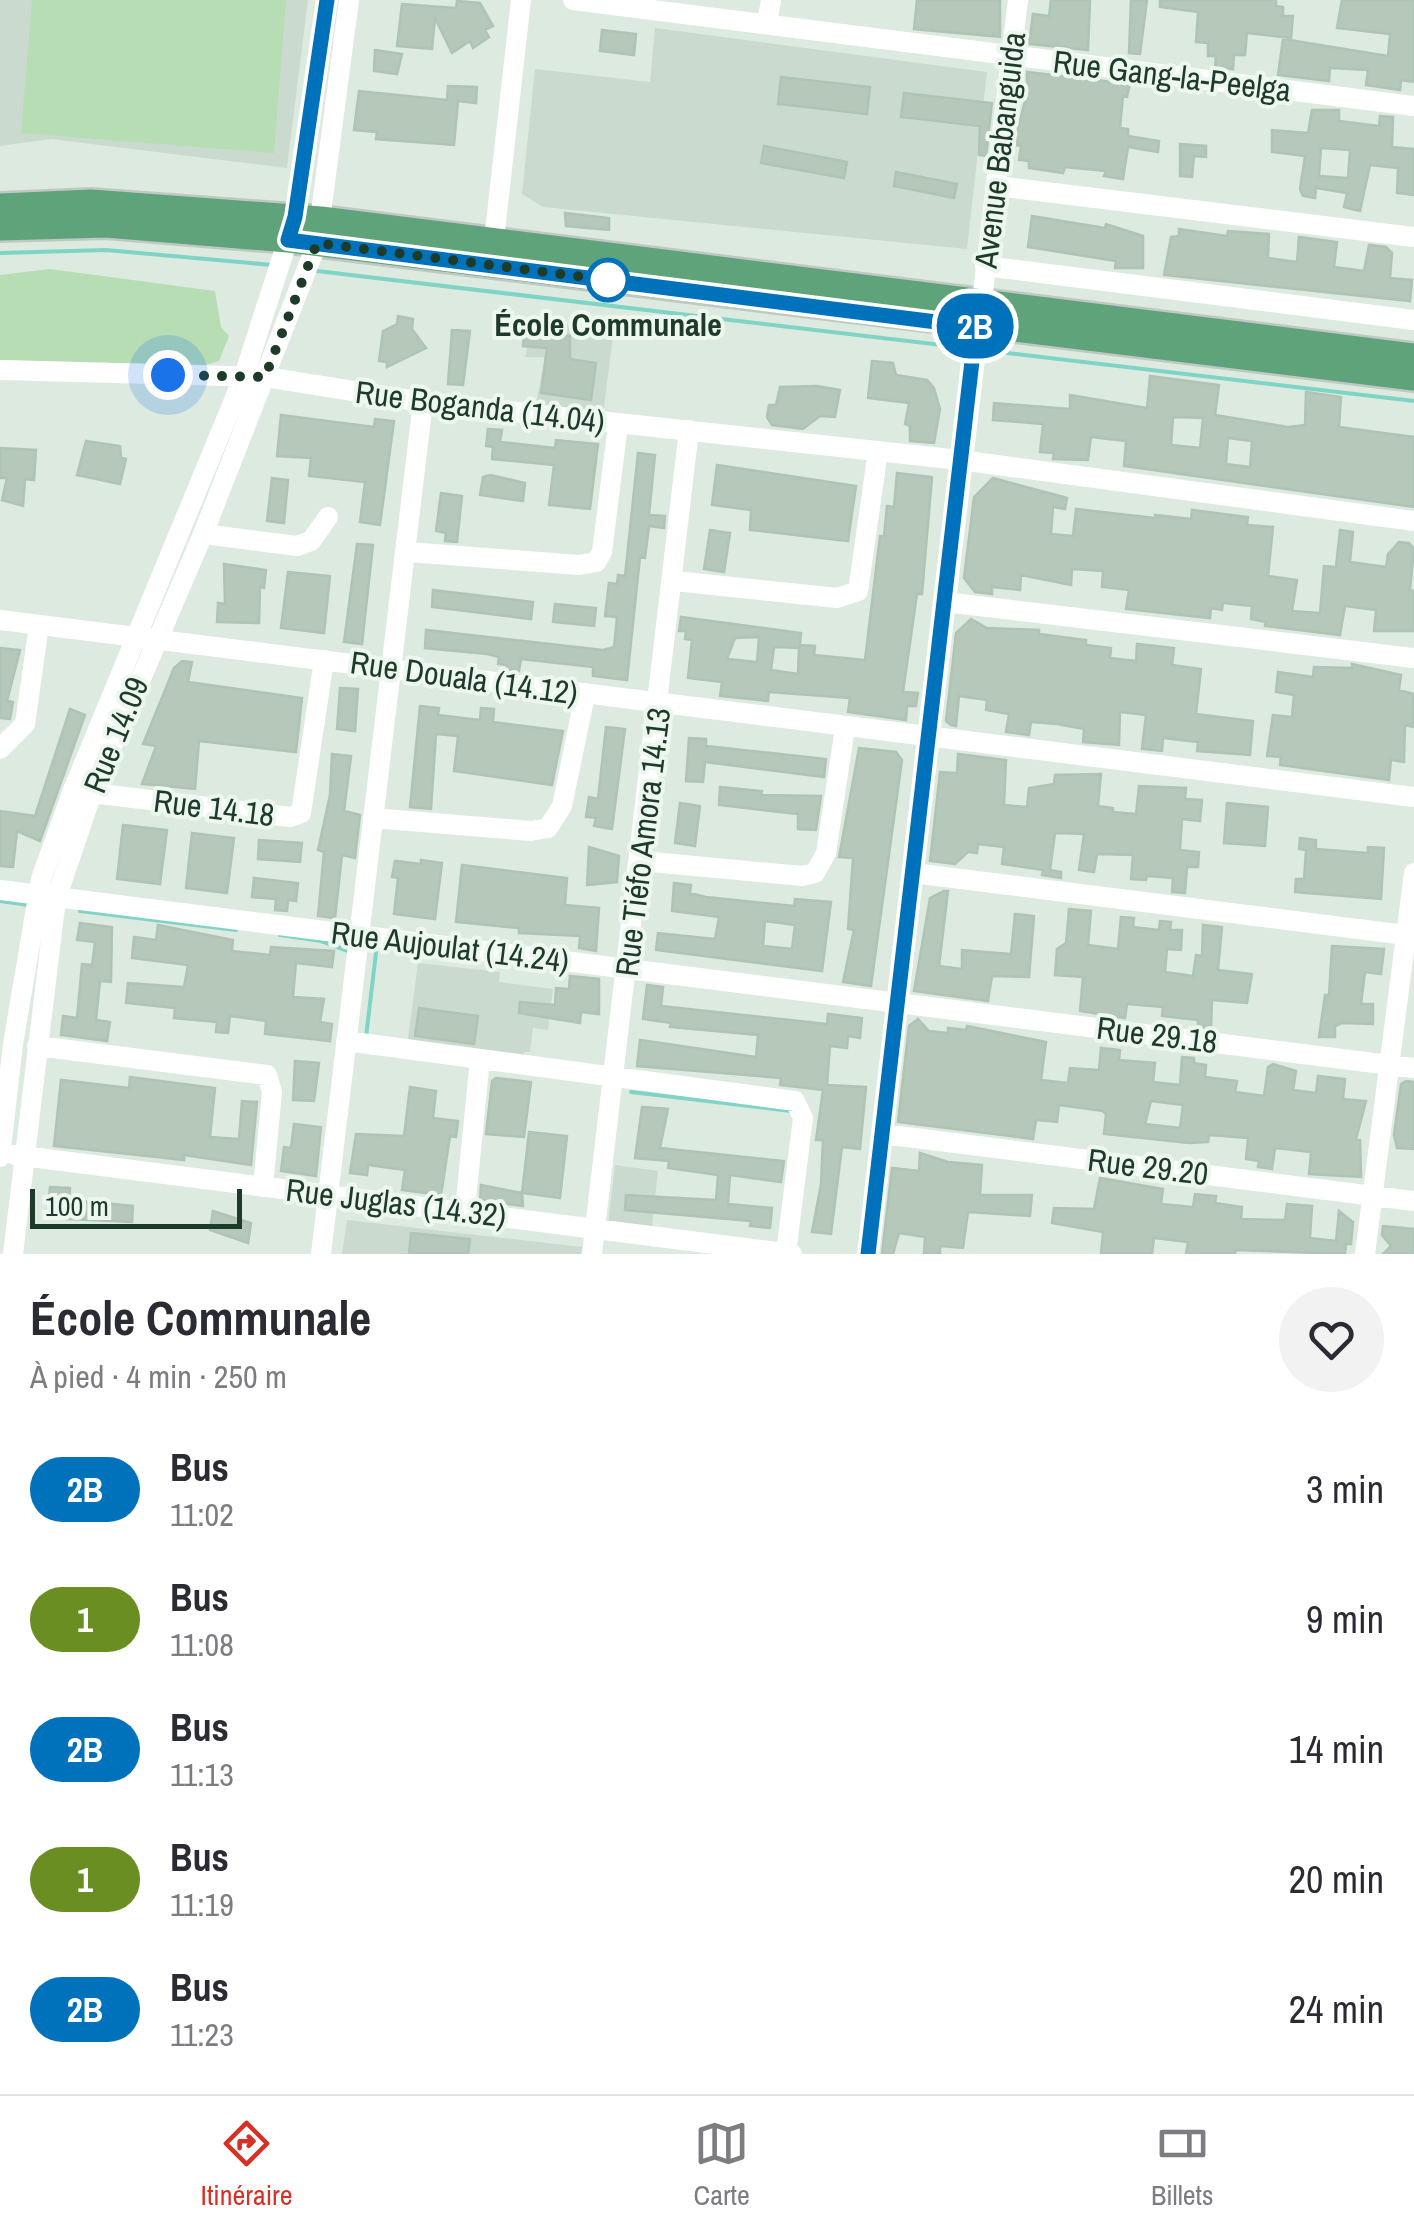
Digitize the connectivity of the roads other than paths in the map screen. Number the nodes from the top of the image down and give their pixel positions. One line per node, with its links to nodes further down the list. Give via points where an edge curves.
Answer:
1 (327, 0): 13 (street, Rue 14.09)
2 (349, 0): 14 (street, Rue 14.09)
3 (521, 0): 16 (street)
4 (573, 0): 7 (street, Rue Gang-la-Peelga)
5 (771, 0): 7 (street)
6 (1018, 0): 8 (street, Avenue Babanguida)
7 (768, 23): 8 (street, Rue Gang-la-Peelga)
8 (1014, 58): 9 (street, Rue Gang-la-Peelga); 10 (street, Avenue Babanguida)
9 (1414, 106)
10 (996, 186): 15 (street); 17 (street, Avenue Babanguida)
11 (0, 206): 13 (main road, via 91,202)
12 (0, 228): 13 (main road)
13 (291, 228): 14 (main road); 22 (street, Rue 14.09)
14 (319, 231): 16 (main road); 18 (main road); 22 (street, Rue 14.09)
15 (1414, 238)
16 (494, 240): 18 (main road)
17 (985, 266): 18 (street, Avenue Babanguida); 19 (street)
18 (978, 316): 20 (main road); 23 (main road); 28 (street, Avenue Babanguida)
19 (1414, 320)
20 (1414, 356)
21 (0, 370): 22 (street, Rue Boganda (14.04))
22 (254, 377): 24 (street, Rue Boganda (14.04)); 31 (street, Rue 14.09); 37 (street, Rue 14.09)
23 (1414, 378)
24 (424, 402): 25 (street, Rue Boganda (14.04)); 32 (street)
25 (618, 425): 26 (street, Rue Boganda (14.04)); 32 (street, via 596,562)
26 (689, 430): 27 (street, Rue Boganda (14.04)); 33 (street, Rue Tiéfo Amora 14.13)
27 (878, 452): 28 (street, Rue Boganda (14.04)); 33 (street, via 862,584 849,597)
28 (960, 460): 30 (street, Rue Boganda (14.04)); 34 (street, Avenue Babanguida)
29 (328, 517): 31 (street, via 312,541 297,546)
30 (1414, 520)
31 (203, 534): 37 (street, Rue 14.09)
32 (408, 552): 40 (street)
33 (674, 581): 42 (street, Rue Tiéfo Amora 14.13)
34 (945, 602): 38 (street); 44 (street, Avenue Babanguida)
35 (0, 620): 36 (street, Rue Douala (14.12))
36 (39, 625): 37 (street, Rue Douala (14.12)); 45 (street, via 25,724)
37 (144, 641): 39 (street, Rue Douala (14.12)); 46 (street, Rue 14.09); 53 (street, Rue 14.09, via 73,790)
38 (1414, 658)
39 (324, 660): 40 (street, Rue Douala (14.12)); 46 (street, Rue 14.18, via 301,812 290,817)
40 (394, 666): 41 (street, Rue Douala (14.12)); 48 (street)
41 (584, 694): 42 (street, Rue Douala (14.12)); 48 (street, via 562,806 548,828)
42 (660, 701): 43 (street, Rue Douala (14.12)); 49 (street, Rue Tiéfo Amora 14.13)
43 (845, 728): 44 (street, Rue Douala (14.12)); 49 (street, via 824,862 815,873)
44 (928, 737): 47 (street, Rue Douala (14.12)); 51 (street, Avenue Babanguida)
45 (0, 749)
46 (92, 793): 53 (street, Rue 14.09)
47 (1414, 797)
48 (373, 818): 54 (street)
49 (641, 861): 56 (street, Rue Tiéfo Amora 14.13)
50 (1414, 872): 55 (street)
51 (913, 873): 55 (street); 57 (street, Avenue Babanguida)
52 (0, 890): 53 (street, Rue Aujoulat (14.24))
53 (46, 897): 54 (street, Rue Aujoulat (14.24)); 59 (street, Rue 14.09); 65 (street, Rue 14.09)
54 (358, 936): 56 (street, Rue Aujoulat (14.24)); 58 (street)
55 (1410, 936): 61 (street)
56 (628, 970): 57 (street, Rue Aujoulat (14.24)); 63 (street, Rue Tiéfo Amora 14.13)
57 (900, 1004): 61 (street, Rue 29.18); 64 (street, Avenue Babanguida)
58 (346, 1042): 60 (street); 69 (street)
59 (37, 1046): 66 (street, Rue 14.09); 67 (street, via 267,1075 272,1092)
60 (480, 1059): 63 (street); 71 (street)
61 (1389, 1065): 62 (street, Rue 29.18); 68 (street)
62 (1414, 1068)
63 (614, 1075): 72 (street, Rue Tiéfo Amora 14.13); 76 (street, via 800,1105)
64 (883, 1134): 68 (street, Rue 29.20); 77 (street, Avenue Babanguida)
65 (0, 1155): 66 (street, Rue Juglas (14.32))
66 (25, 1156): 67 (street, Rue Juglas (14.32)); 73 (street, Rue 14.09)
67 (263, 1187): 69 (street, Rue Juglas (14.32))
68 (1372, 1196): 70 (street, Rue 29.20); 78 (street)
69 (329, 1197): 71 (street, Rue Juglas (14.32)); 74 (street)
70 (1414, 1201)
71 (466, 1210): 72 (street, Rue Juglas (14.32))
72 (595, 1226): 75 (street, Rue Tiéfo Amora 14.13); 76 (street, Rue Juglas (14.32))
73 (13, 1254)
74 (321, 1254)
75 (592, 1254)
76 (789, 1254)
77 (868, 1254)
78 (1366, 1254)

